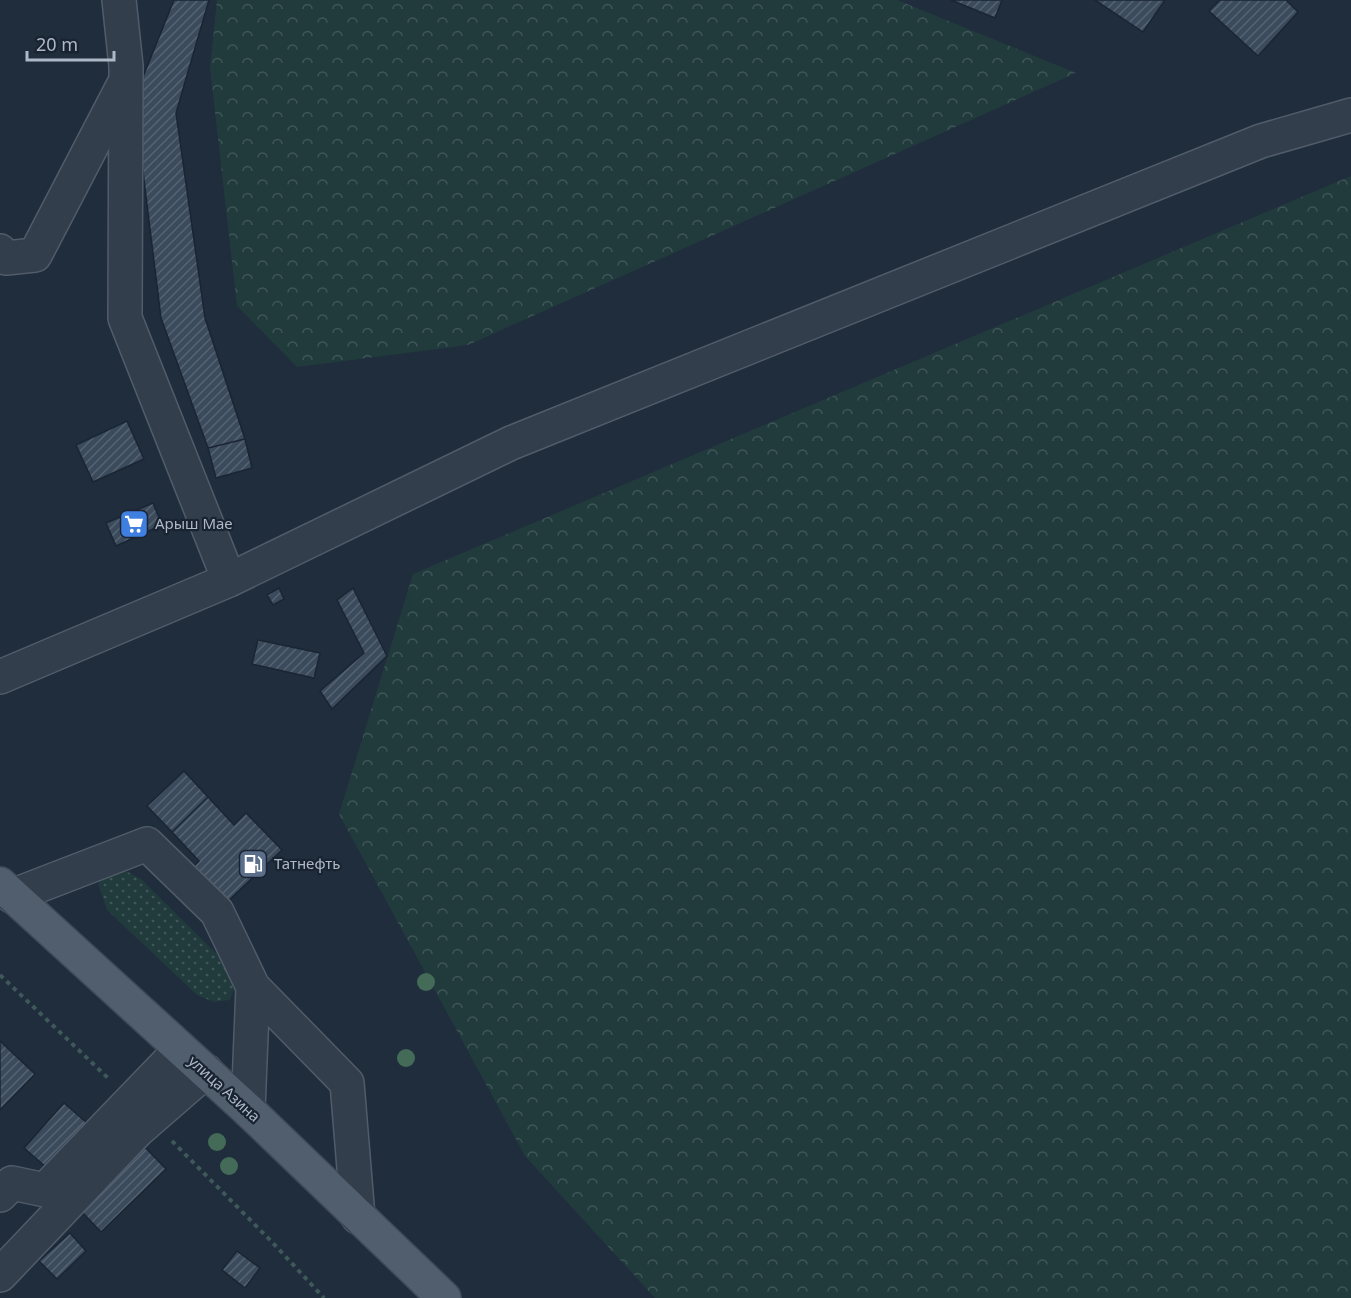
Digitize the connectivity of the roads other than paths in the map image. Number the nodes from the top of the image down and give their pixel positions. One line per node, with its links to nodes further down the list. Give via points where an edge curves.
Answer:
1 (119, 0): 2 (street)
2 (127, 80): 4 (street, via 35,255 6,258); 5 (street, via 125,318)
3 (1351, 115): 5 (street, via 1261,141 511,443)
4 (0, 251)
5 (229, 580): 6 (street)
6 (0, 677)
7 (6, 890): 8 (street, via 147,844 217,912); 9 (main road, улица Азина)
8 (253, 987): 11 (street); 13 (street, via 347,1083)
9 (181, 1049): 10 (main road, улица Азина); 12 (street, via 45,1190 12,1183)
10 (206, 1071): 11 (main road, улица Азина); 14 (street, via 137,1131)
11 (248, 1110): 13 (main road, улица Азина)
12 (0, 1195)
13 (358, 1217): 15 (main road, улица Азина)
14 (0, 1275)
15 (444, 1298)

